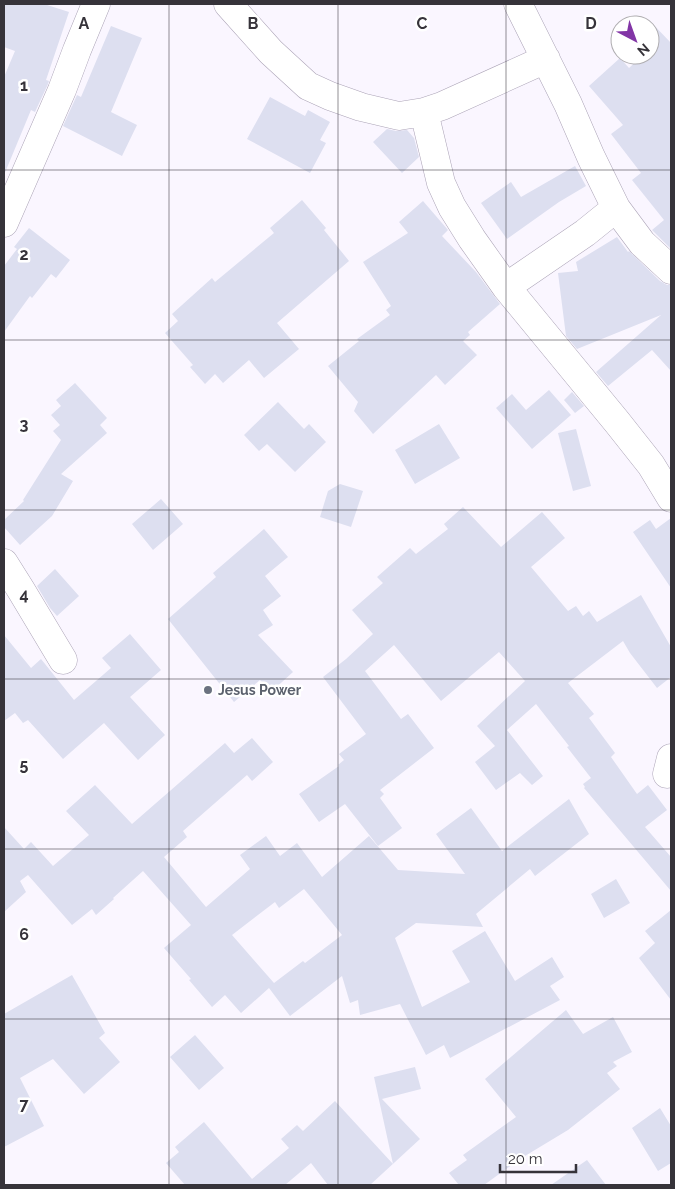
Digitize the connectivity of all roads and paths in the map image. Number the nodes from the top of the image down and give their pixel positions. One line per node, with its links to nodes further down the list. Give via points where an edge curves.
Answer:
1 (96, 4): 7 (street)
2 (228, 4): 5 (street, via 271,52 308,86 361,107 399,116)
3 (518, 4): 4 (street)
4 (546, 59): 5 (street); 6 (street)
5 (424, 112): 9 (street, via 441,183 452,207)
6 (616, 208): 8 (street, via 642,243); 9 (street)
7 (4, 223)
8 (671, 270)
9 (506, 287): 10 (street, via 618,422)
10 (671, 498)
11 (4, 563): 12 (street)
12 (63, 660)

